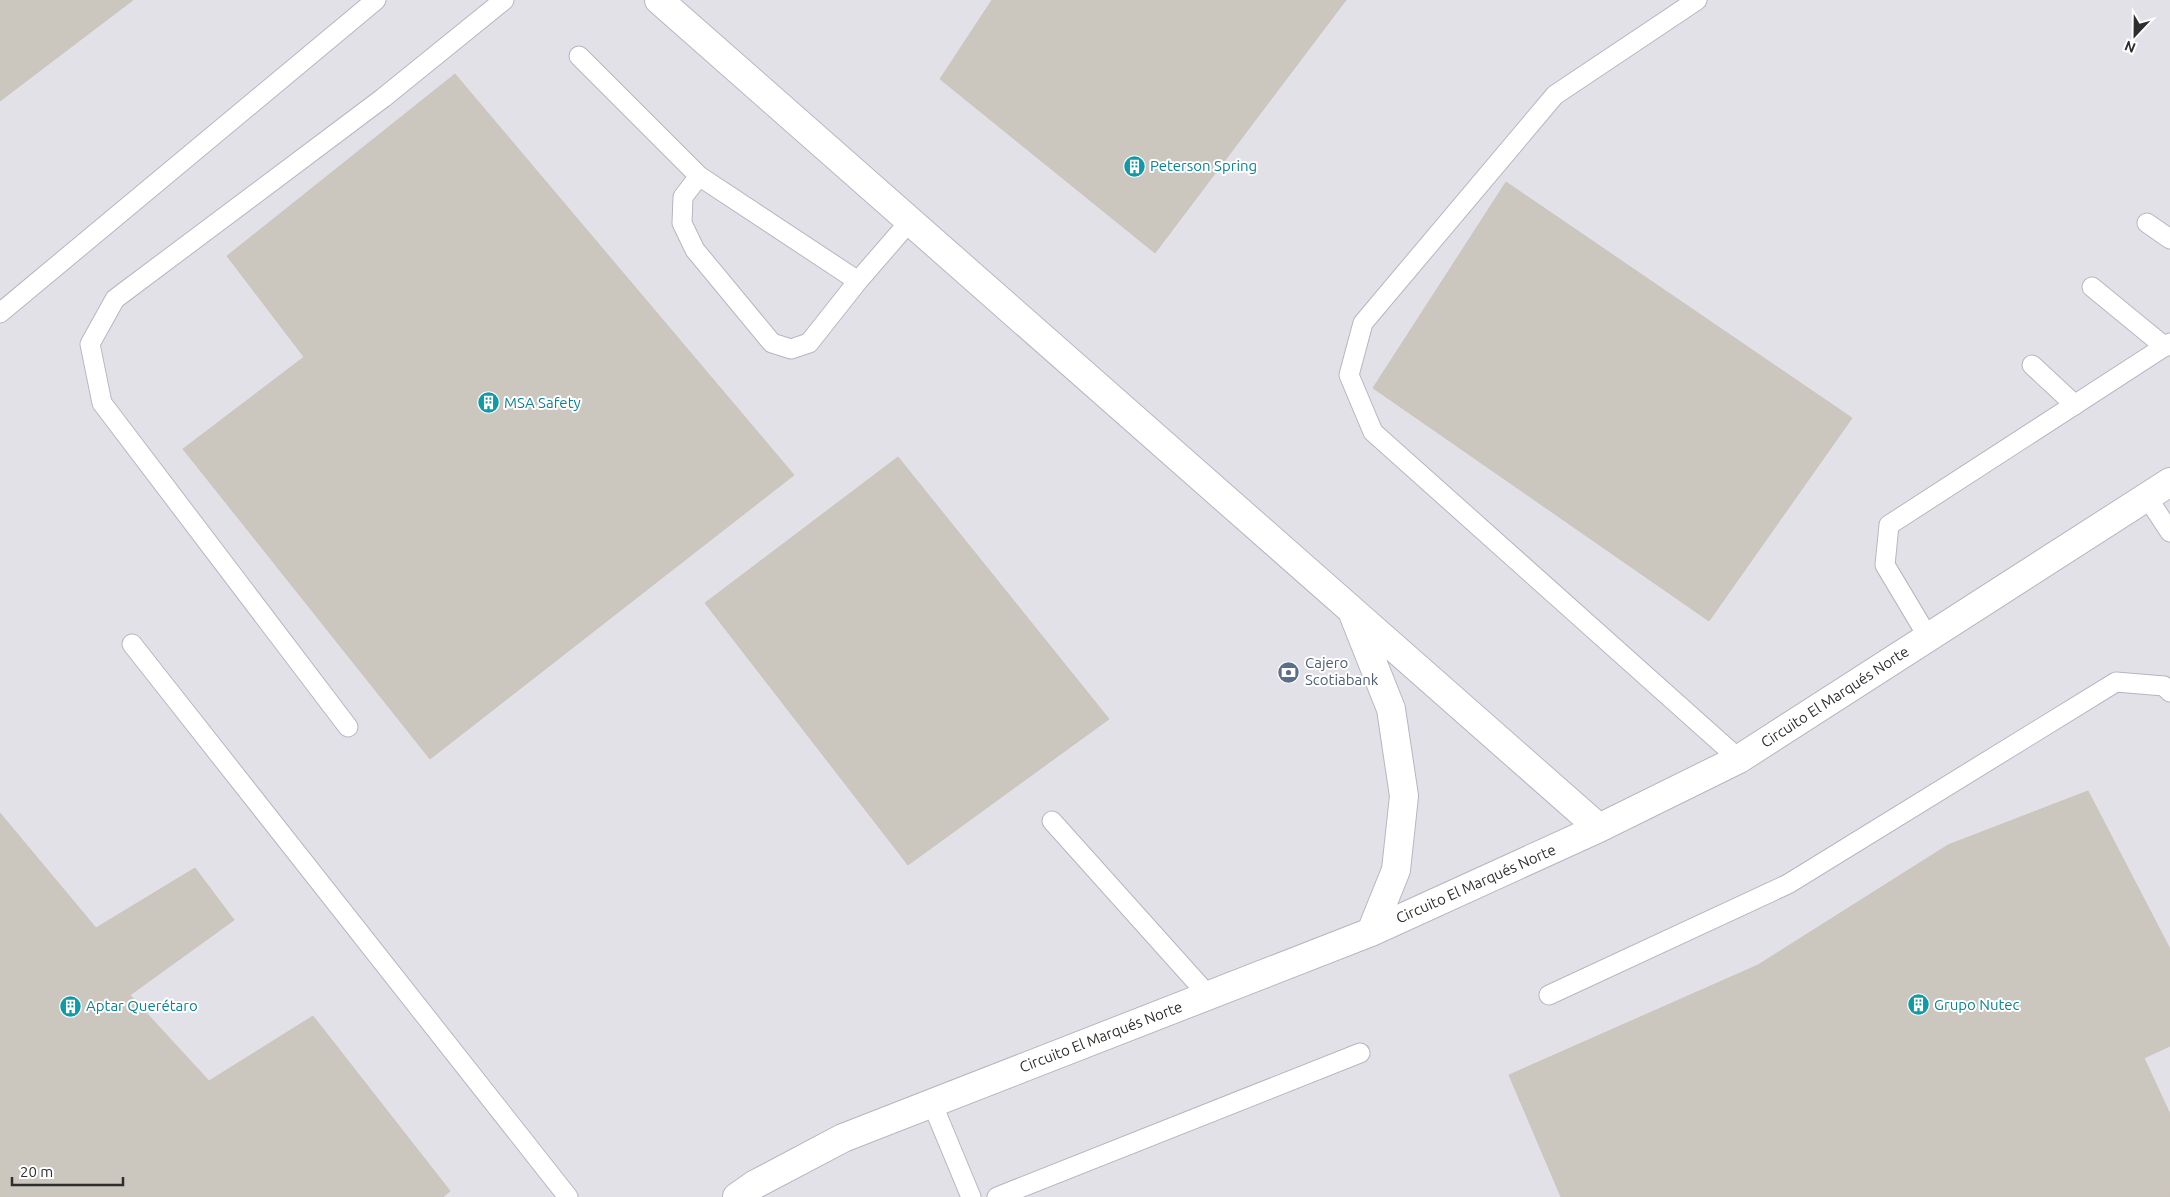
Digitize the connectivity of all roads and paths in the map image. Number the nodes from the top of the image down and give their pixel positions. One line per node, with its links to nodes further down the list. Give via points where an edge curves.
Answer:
1 (376, 0): 12 (lane)
2 (504, 0): 23 (lane, via 383,98 115,299 90,344 102,403)
3 (659, 0): 7 (street)
4 (1698, 0): 24 (lane, via 1555,95 1363,324 1350,375 1373,432)
5 (579, 56): 6 (lane)
6 (699, 176): 10 (lane); 10 (lane, via 683,197 682,223 695,250 772,343 791,349 809,343)
7 (910, 221): 10 (lane); 19 (street)
8 (2147, 223): 9 (lane)
9 (2170, 240)
10 (858, 281)
11 (2092, 287): 13 (lane)
12 (0, 313)
13 (2167, 345): 15 (lane)
14 (2032, 365): 15 (lane)
15 (2075, 405): 20 (lane, via 1889,525 1885,565)
16 (2170, 482): 17 (street, Circuito El Marqués Norte)
17 (2147, 497): 18 (lane); 20 (street, Circuito El Marqués Norte)
18 (2170, 532)
19 (1351, 610): 26 (street); 27 (street, via 1391,709 1404,796 1396,870)
20 (1928, 638): 24 (street, Circuito El Marqués Norte)
21 (132, 644): 32 (lane)
22 (2170, 692): 29 (lane, via 2164,686 2116,682 1788,884)
23 (348, 727)
24 (1739, 759): 26 (street, Circuito El Marqués Norte)
25 (1052, 821): 28 (lane)
26 (1599, 828): 27 (street, Circuito El Marqués Norte)
27 (1371, 932): 28 (street, Circuito El Marqués Norte)
28 (1208, 995): 31 (street, Circuito El Marqués Norte)
29 (1549, 995)
30 (1360, 1053): 35 (lane)
31 (932, 1103): 33 (street, Circuito El Marqués Norte, via 843,1138); 34 (lane)
32 (562, 1195)
33 (737, 1197)
34 (972, 1197)
35 (997, 1197)

